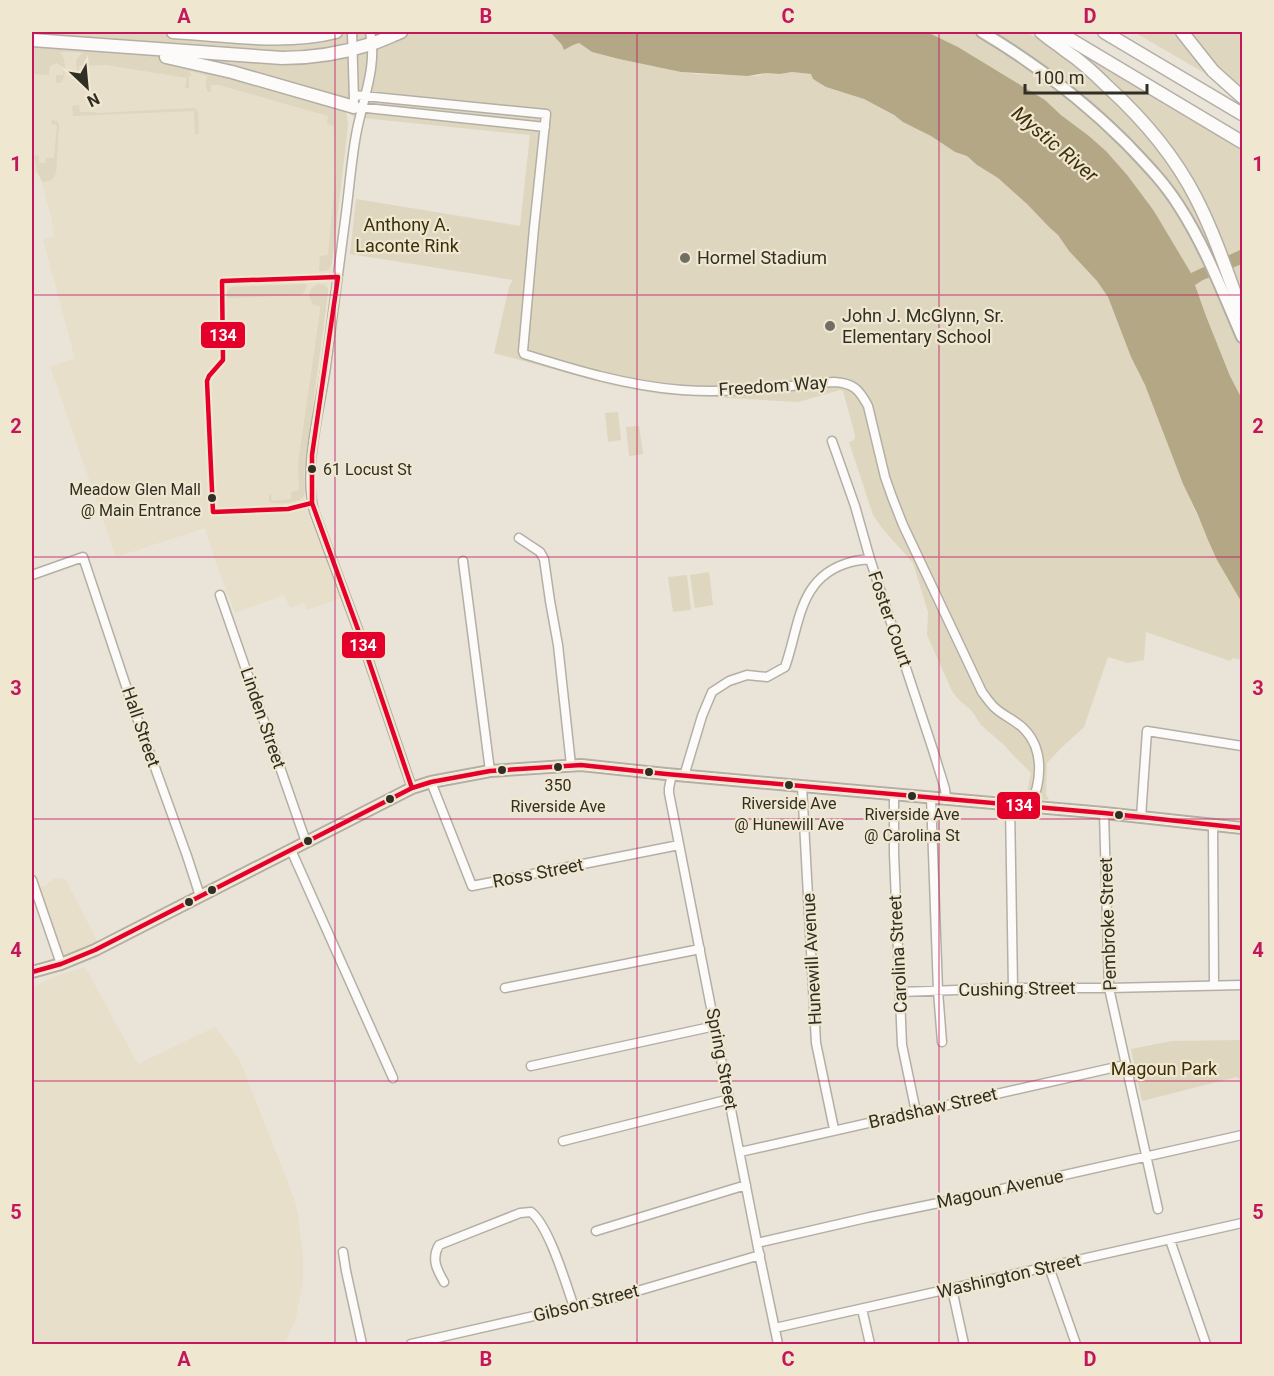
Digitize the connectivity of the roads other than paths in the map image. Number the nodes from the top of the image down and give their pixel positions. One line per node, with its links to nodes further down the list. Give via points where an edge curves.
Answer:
1 (173, 32): 2 (highway, via 288,38)
2 (336, 32)
3 (352, 32): 13 (street)
4 (401, 32): 10 (highway)
5 (982, 32): 21 (main road, via 1080,101 1161,180 1193,230)
6 (1041, 32): 20 (highway, via 1109,87 1182,173 1207,222)
7 (1058, 32): 19 (highway)
8 (1104, 32): 17 (highway)
9 (1182, 32): 15 (highway, via 1213,72)
10 (371, 38): 13 (highway); 14 (street, via 372,59)
11 (32, 40): 12 (highway)
12 (122, 46): 13 (highway, via 275,58); 16 (highway)
13 (353, 49): 16 (street)
14 (365, 97): 16 (street, Freedom Way); 18 (street, Freedom Way, via 546,114)
15 (1242, 97)
16 (357, 104): 18 (street); 34 (street, via 310,472 312,503)
17 (1242, 114)
18 (545, 127): 39 (street, Freedom Way, via 524,354 622,381 683,390 834,382 847,382 856,388 868,406 891,497 982,692 1033,742 1039,777)
19 (1242, 142)
20 (1242, 313)
21 (1242, 337)
22 (832, 441): 24 (street, Foster Court)
23 (519, 538): 29 (street, via 544,559 558,645)
24 (870, 559): 31 (street, Spring Street, via 842,565 817,580 807,595 784,667 766,677 747,675 729,681 712,692); 37 (street, Foster Court)
25 (463, 561): 30 (street)
26 (32, 575): 48 (street, Hall Street, via 83,557)
27 (220, 595): 44 (street, Linden Street)
28 (1242, 746): 41 (street, via 1147,731)
29 (570, 765): 30 (main road); 31 (main road)
30 (490, 771): 32 (main road)
31 (678, 775): 33 (main road); 45 (street, Spring Street, via 669,793)
32 (431, 782): 34 (main road); 45 (street, Ross Street, via 472,886)
33 (802, 786): 35 (main road); 66 (street, Hunewill Avenue, via 816,1043)
34 (412, 788): 44 (main road)
35 (894, 794): 36 (main road); 58 (street, Carolina Street)
36 (931, 797): 37 (main road); 57 (street)
37 (946, 798): 38 (main road)
38 (1010, 804): 39 (main road); 55 (street)
39 (1030, 806): 40 (main road)
40 (1104, 813): 41 (main road); 56 (street, Pembroke Street)
41 (1141, 817): 42 (main road)
42 (1213, 824): 43 (main road); 53 (street)
43 (1242, 828)
44 (306, 842): 46 (main road)
45 (679, 844): 49 (street, Spring Street)
46 (291, 850): 48 (main road); 63 (street)
47 (32, 879): 50 (street)
48 (200, 896): 50 (main road)
49 (700, 949): 54 (street); 59 (street, Spring Street)
50 (61, 964): 51 (main road)
51 (32, 972)
52 (1242, 985): 53 (street, Cushing Street)
53 (1214, 986): 56 (street, Cushing Street)
54 (505, 988)
55 (1013, 988): 56 (street, Cushing Street); 57 (street, Cushing Street)
56 (1109, 988): 61 (street, Pembroke Street)
57 (938, 991): 58 (street, Cushing Street); 60 (street)
58 (900, 992): 65 (street, Carolina Street, via 903,1054)
59 (715, 1026): 62 (street); 64 (street, Spring Street)
60 (942, 1042)
61 (1125, 1065): 65 (street, Bradshaw Street); 70 (street, Pembroke Street)
62 (531, 1066)
63 (393, 1078)
64 (730, 1099): 68 (street); 69 (street, Spring Street)
65 (916, 1112): 66 (street, Bradshaw Street)
66 (834, 1130): 69 (street, Bradshaw Street)
67 (1242, 1135): 70 (street, Magoun Avenue)
68 (563, 1140)
69 (740, 1152): 71 (street, Spring Street)
70 (1146, 1157): 72 (street, Pembroke Street); 76 (street, Magoun Avenue)
71 (746, 1185): 74 (street); 76 (street, Spring Street)
72 (1158, 1209)
73 (1242, 1224): 75 (street, Washington Street)
74 (596, 1231)
75 (1170, 1240): 79 (street, Washington Street); 91 (street)
76 (757, 1243): 78 (street, Spring Street)
77 (343, 1252): 85 (street)
78 (760, 1255): 82 (street, Gibson Street); 84 (street, Spring Street)
79 (1049, 1267): 81 (street, Washington Street); 90 (street)
80 (444, 1282): 82 (street, via 435,1261 439,1245 531,1212 545,1232)
81 (952, 1289): 83 (street, Washington Street); 89 (street)
82 (574, 1307): 86 (street, Gibson Street)
83 (862, 1309): 84 (street, Washington Street); 88 (street)
84 (775, 1328): 87 (street, Spring Street)
85 (362, 1344)
86 (411, 1344)
87 (778, 1344)
88 (870, 1344)
89 (964, 1344)
90 (1076, 1344)
91 (1206, 1344)

